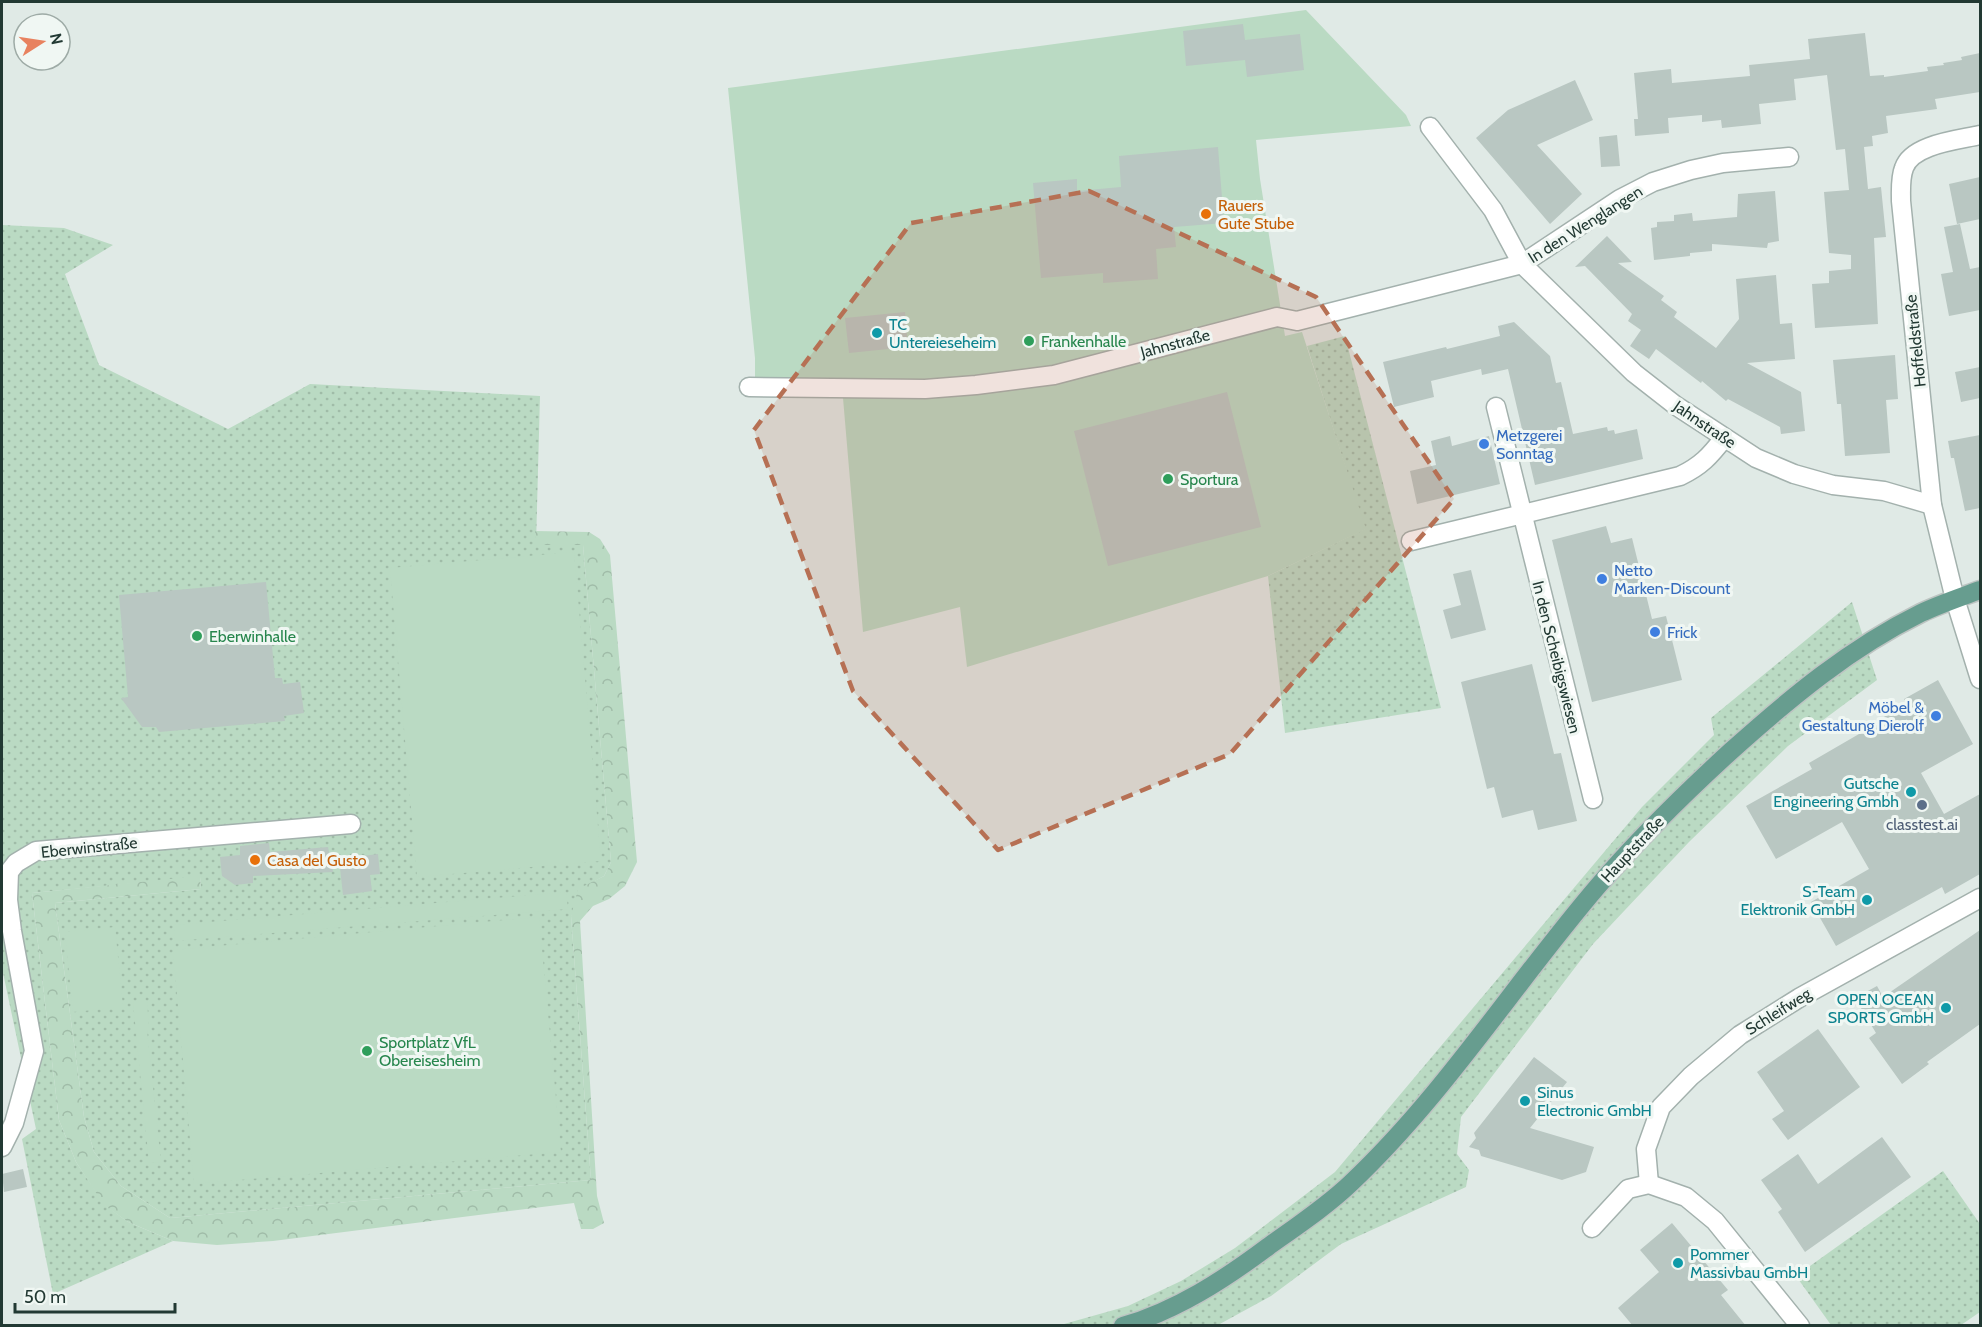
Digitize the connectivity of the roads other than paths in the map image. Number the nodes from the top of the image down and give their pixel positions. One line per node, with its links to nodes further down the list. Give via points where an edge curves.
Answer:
1 (1430, 127): 4 (street, Jahnstraße, via 1493,210)
2 (1980, 135): 8 (street, Hoffeldstraße, via 1926,148 1904,166 1901,180)
3 (1789, 157): 4 (street, In den Wenglangen, via 1723,163 1653,182 1620,199)
4 (1522, 264): 5 (street, Jahnstraße, via 1297,321 1278,317 1054,375 976,386); 7 (street, Jahnstraße, via 1634,373)
5 (749, 387)
6 (1496, 407): 9 (street, In den Scheibigswiesen)
7 (1724, 438): 8 (street, Jahnstraße, via 1756,458 1794,474 1833,485 1884,491); 9 (street, via 1709,458 1680,476)
8 (1932, 505): 12 (street, Hoffeldstraße)
9 (1521, 514): 10 (street); 14 (street, In den Scheibigswiesen)
10 (1411, 541)
11 (1980, 590): 12 (main road, Hauptstraße)
12 (1955, 599): 13 (street, Hoffeldstraße); 20 (main road, Hauptstraße, via 1923,612 1837,663 1782,705 1676,801 1598,887 1455,1067 1350,1184 1211,1286)
13 (1980, 679)
14 (1593, 799)
15 (351, 824): 17 (street, Eberwinstraße, via 36,851 16,863 9,872 8,900 34,1051 14,1123)
16 (1980, 898): 18 (street, Schleifweg, via 1799,998 1740,1035 1690,1076 1661,1107 1646,1149)
17 (2, 1148)
18 (1649, 1184): 19 (street, via 1628,1189); 21 (street, via 1686,1197 1716,1221)
19 (1592, 1228)
20 (1123, 1326)
21 (1800, 1326)

